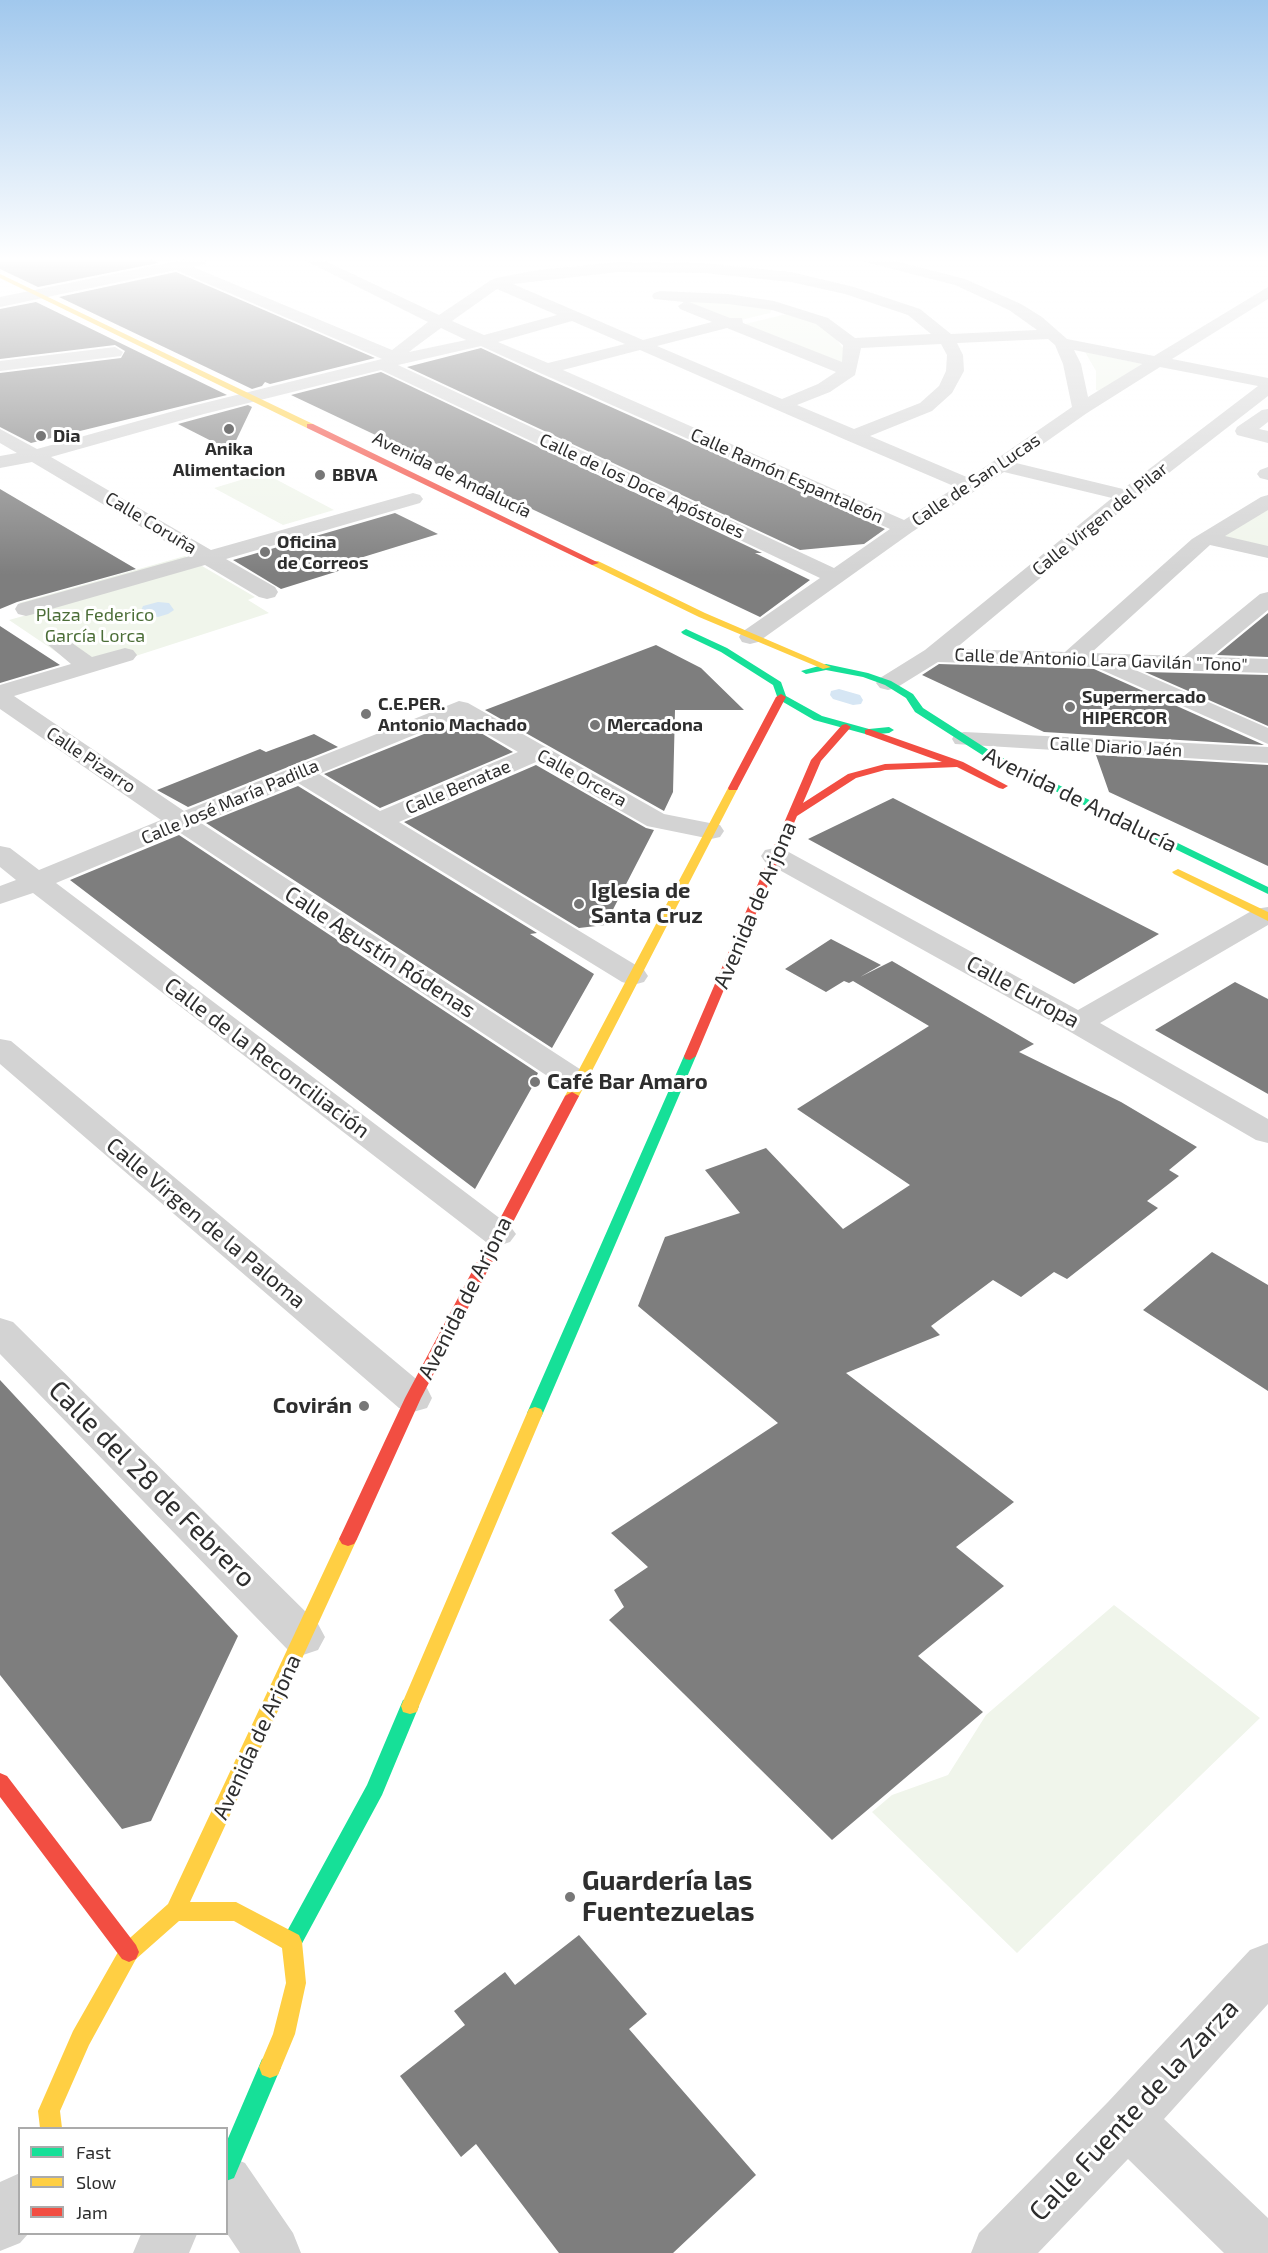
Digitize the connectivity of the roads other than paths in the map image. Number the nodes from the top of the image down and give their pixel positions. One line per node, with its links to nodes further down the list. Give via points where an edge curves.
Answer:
1 (20, 364): 14 (street)
2 (180, 364): 19 (main road, Avenida de Andalucía)
3 (382, 364): 19 (street)
4 (394, 364): 39 (street, Calle de los Doce Apóstoles)
5 (535, 364): 15 (street, Calle Ramón Espantaleón)
6 (566, 364): 15 (street)
7 (686, 364): 20 (street)
8 (832, 364): 16 (street)
9 (850, 364): 16 (street)
10 (955, 364): 25 (street, via 946,389 926,407)
11 (1072, 364): 22 (street)
12 (1150, 364): 22 (street, Calle de San Lucas)
13 (1170, 364): 17 (street)
14 (0, 366)
15 (546, 369): 35 (street, Calle Ramón Espantaleón)
16 (849, 371): 20 (street, via 824,388)
17 (1268, 385): 32 (street, Calle Virgen del Pilar)
18 (201, 394): 21 (main road)
19 (251, 399): 21 (street); 44 (main road, Avenida de Andalucía)
20 (782, 405): 25 (street)
21 (230, 409): 27 (street)
22 (1081, 409): 29 (street, Calle de San Lucas)
23 (1268, 414): 26 (street, via 1244,431)
24 (0, 435): 27 (street, Calle Coruña)
25 (853, 436): 30 (street)
26 (1268, 437)
27 (36, 455): 28 (street); 38 (street, Calle Coruña)
28 (0, 462)
29 (1000, 465): 30 (street, Calle de San Lucas); 32 (street)
30 (971, 486): 35 (street, Calle de San Lucas)
31 (392, 488): 33 (main road, Avenida de Andalucía)
32 (1127, 496): 46 (street, Calle Virgen del Pilar)
33 (418, 501): 38 (street)
34 (1268, 501): 36 (street)
35 (904, 528): 39 (street, Calle de San Lucas)
36 (1207, 538): 37 (street); 48 (street)
37 (1267, 552)
38 (210, 558): 40 (street, Calle Coruña); 42 (street)
39 (835, 577): 44 (street, Calle de San Lucas)
40 (267, 592)
41 (1268, 599): 49 (street)
42 (26, 609)
43 (674, 626): 53 (main road)
44 (750, 638): 52 (main road, Avenida de Andalucía)
45 (57, 643): 50 (street)
46 (933, 654): 48 (street, Calle de Antonio Lara Gavilán "Tono"); 54 (street, Calle Virgen del Pilar)
47 (124, 655): 50 (street)
48 (1082, 658): 49 (street, Calle de Antonio Lara Gavilán "Tono"); 61 (street)
49 (1191, 662): 51 (street, Calle de Antonio Lara Gavilán "Tono")
50 (89, 666): 55 (street)
51 (1268, 666)
52 (826, 668): 53 (main road); 54 (main road, Avenida de Andalucía)
53 (785, 683): 59 (main road, via 818,718); 71 (main road, Avenida de Arjona)
54 (888, 683): 58 (main road, Avenida de Andalucía, via 910,696)
55 (0, 693)
56 (0, 698): 70 (street, Calle Pizarro)
57 (459, 708): 63 (street, Calle Orcera); 66 (street, Calle José María Padilla)
58 (911, 719): 60 (main road, via 895,729); 62 (main road, Avenida de Andalucía)
59 (846, 727): 60 (main road); 68 (main road, Avenida de Arjona, via 816,759)
60 (869, 732): 65 (main road, Avenida de Andalucía)
61 (1268, 737)
62 (964, 739): 64 (street, Calle Diario Jaén); 77 (main road, Avenida de Andalucía)
63 (537, 753): 69 (street, Calle Benatae); 71 (street, Calle Orcera, via 656,820)
64 (1268, 755)
65 (959, 764): 67 (main road, Avenida de Andalucía); 68 (main road, via 885,767 852,776)
66 (299, 773): 69 (street); 70 (street, Calle José María Padilla)
67 (1012, 790)
68 (794, 814): 73 (main road, Avenida de Arjona)
69 (380, 821): 78 (street)
70 (183, 822): 75 (street, Calle José María Padilla); 81 (street, Calle Agustín Ródenas)
71 (711, 831): 78 (main road, Avenida de Arjona)
72 (0, 854): 75 (street, Calle de la Reconciliación)
73 (775, 856): 79 (street, Calle Europa); 89 (main road, Avenida de Arjona, via 375,1789)
74 (1170, 868): 77 (main road, Avenida de Andalucía)
75 (36, 882): 76 (street, Calle José María Padilla); 83 (street, Calle de la Reconciliación)
76 (0, 896)
77 (1267, 907): 79 (street)
78 (633, 976): 81 (main road, Avenida de Arjona)
79 (1078, 1023): 82 (street, Calle Europa)
80 (0, 1048): 85 (street, Calle Virgen de la Paloma)
81 (578, 1082): 83 (main road, Avenida de Arjona)
82 (1268, 1133)
83 (498, 1234): 85 (main road, Avenida de Arjona)
84 (0, 1330): 86 (street, Calle del 28 de Febrero)
85 (413, 1398): 86 (main road, Avenida de Arjona)
86 (303, 1637): 88 (main road, Avenida de Arjona)
87 (0, 1782): 90 (main road)
88 (175, 1911): 89 (main road, via 236,1912); 90 (main road)
89 (292, 1942): 94 (main road, via 296,1983 284,2034)
90 (129, 1953): 93 (main road, via 81,2038 49,2111)
91 (1268, 1967): 92 (street, Calle Fuente de la Zarza)
92 (1127, 2121): 101 (street, Calle Fuente de la Zarza); 102 (street)
93 (51, 2127)
94 (228, 2165)
95 (228, 2185): 100 (street)
96 (18, 2203): 97 (street)
97 (0, 2223)
98 (170, 2235): 99 (street)
99 (161, 2253)
100 (273, 2253)
101 (999, 2253)
102 (1264, 2253)

